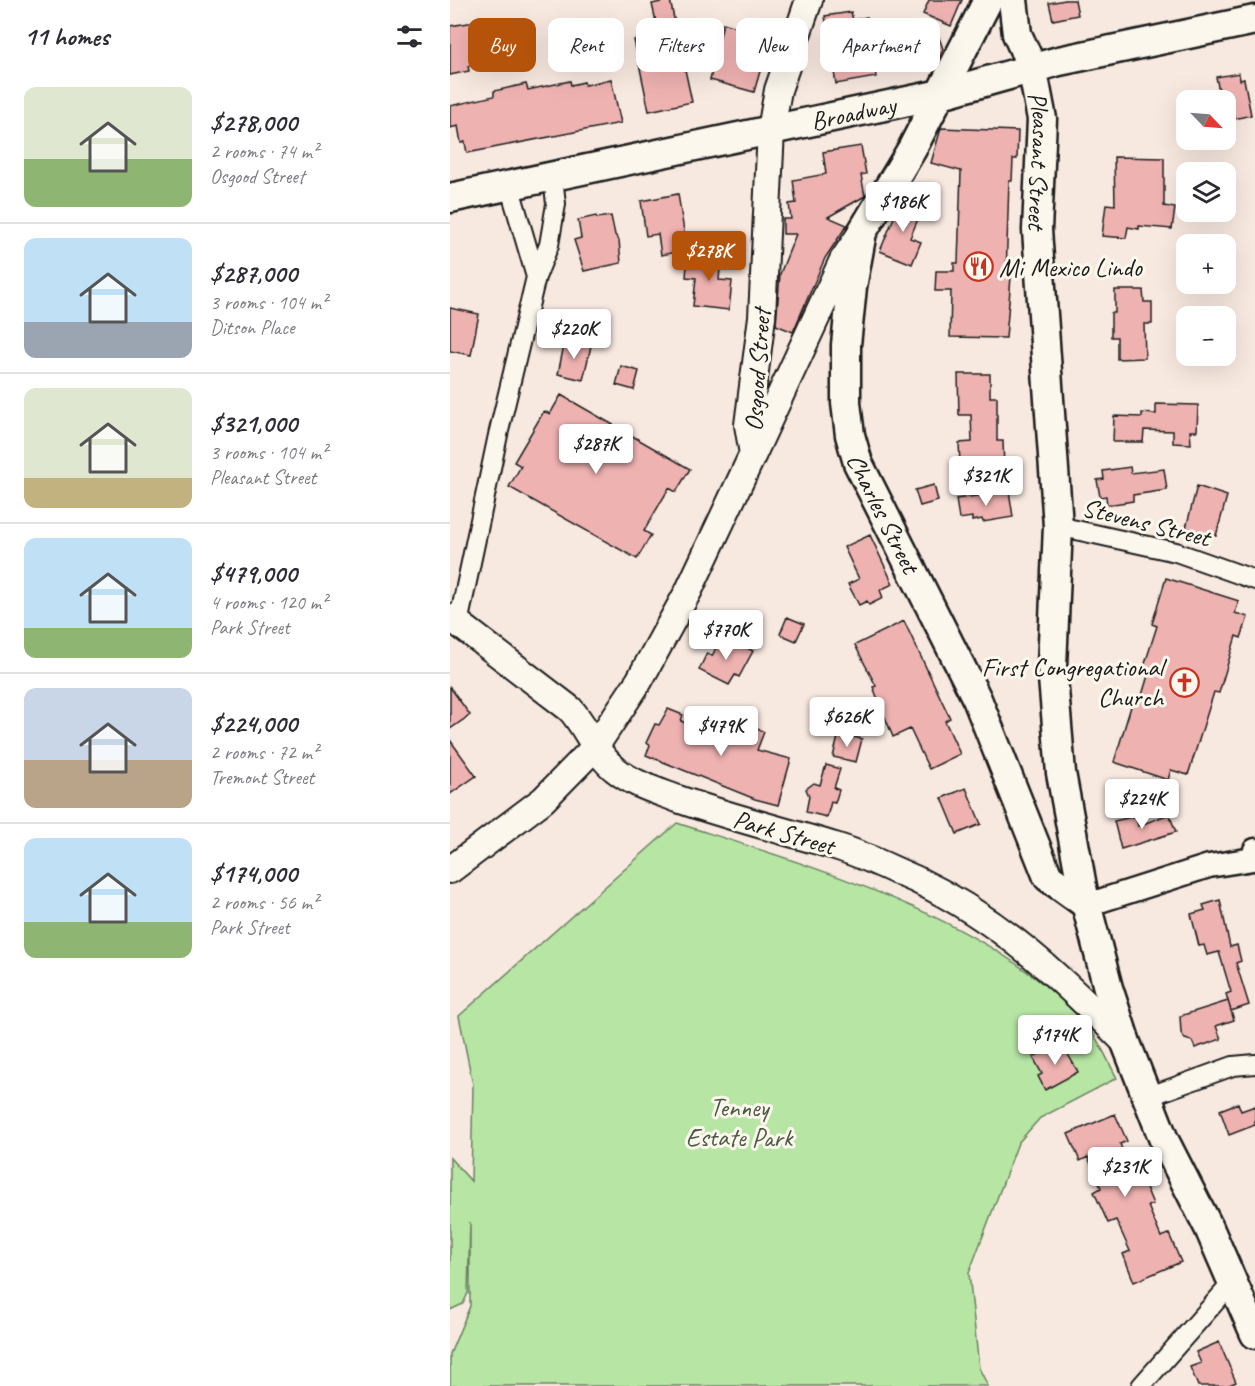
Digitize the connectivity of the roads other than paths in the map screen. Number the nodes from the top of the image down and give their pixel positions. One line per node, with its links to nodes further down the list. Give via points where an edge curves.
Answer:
1 (809, 0): 8 (main road, Osgood Street, via 778,90)
2 (989, 0): 5 (main road, via 993,22); 6 (main road, Charles Street)
3 (1013, 0): 5 (main road)
4 (1255, 20): 5 (main road, Broadway)
5 (1023, 70): 6 (main road, Broadway); 16 (main road, Pleasant Street, via 1042,118 1037,230)
6 (941, 94): 7 (main road, Broadway); 9 (main road, Charles Street)
7 (877, 108): 8 (main road, Broadway); 9 (main road, via 891,114 908,136)
8 (771, 130): 10 (main road, Broadway); 15 (main road, Osgood Street, via 762,317 748,425)
9 (912, 149): 13 (main road, Charles Street)
10 (553, 177): 11 (main road, Broadway); 14 (street, via 553,225)
11 (509, 185): 12 (main road, Broadway); 14 (street)
12 (450, 198)
13 (862, 232): 15 (main road, via 843,260); 22 (main road, Charles Street, via 846,345 846,402 858,463 977,699 1048,877)
14 (536, 277): 18 (street)
15 (753, 454): 19 (main road, Osgood Street, via 690,590 639,681)
16 (1058, 525): 17 (street, Stevens Street, via 1176,552); 22 (main road, Pleasant Street, via 1052,666 1061,773)
17 (1255, 580)
18 (454, 621): 19 (main road, Park Street, via 570,709 581,720)
19 (595, 747): 21 (main road, Osgood Street, via 543,800); 23 (main road, Park Street, via 622,775 659,792 837,847 937,892 999,926 1067,984)
20 (1254, 856): 22 (street, via 1209,866)
21 (450, 870)
22 (1087, 905): 23 (main road, Pleasant Street)
23 (1126, 1043): 25 (main road, Pleasant Street)
24 (1255, 1064): 25 (street, via 1233,1066)
25 (1147, 1097): 26 (main road, Pleasant Street)
26 (1232, 1283): 27 (main road, Pleasant Street); 28 (street)
27 (1255, 1334)
28 (1142, 1386)

